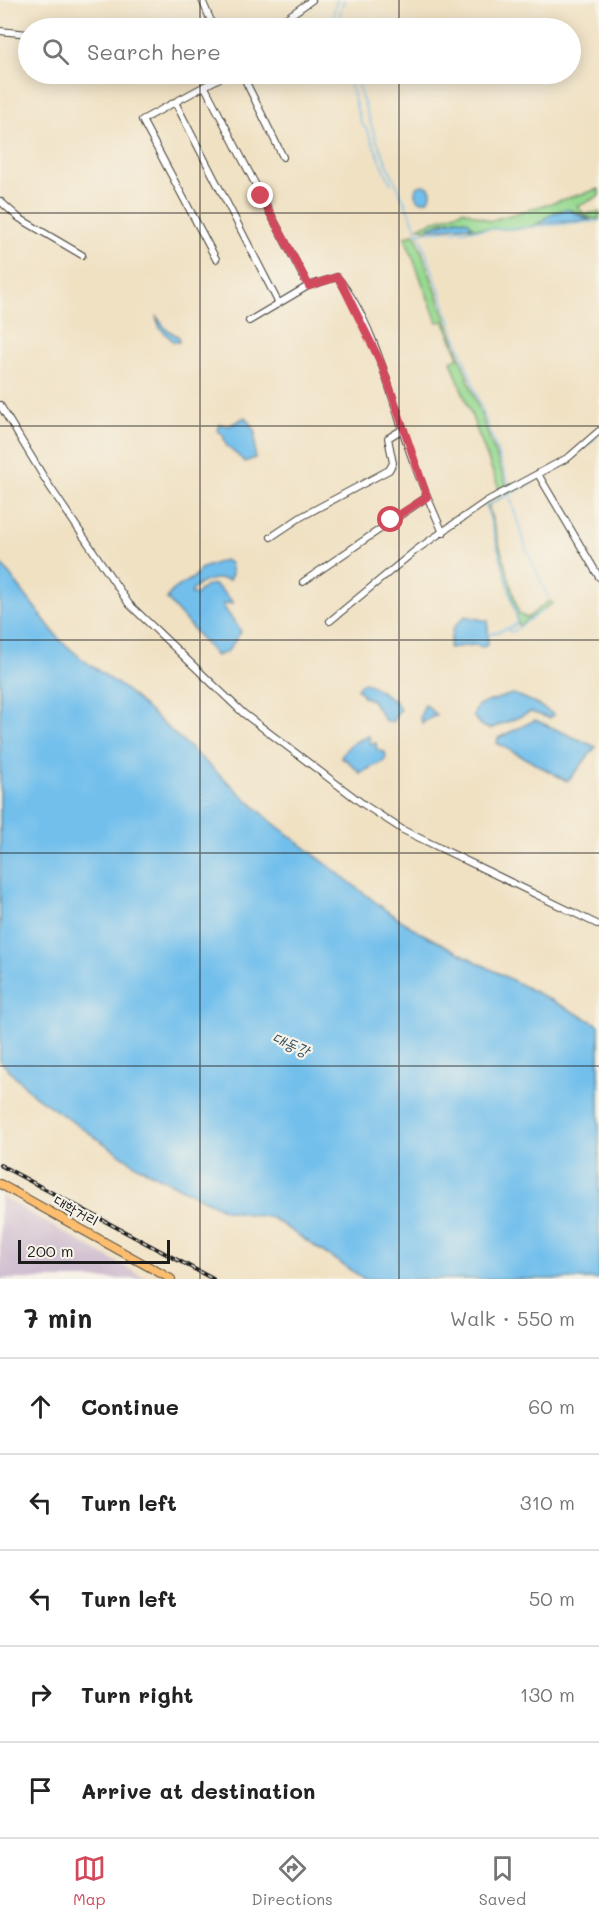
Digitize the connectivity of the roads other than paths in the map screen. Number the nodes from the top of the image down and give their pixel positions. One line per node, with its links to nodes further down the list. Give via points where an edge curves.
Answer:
1 (202, 0): 3 (street)
2 (312, 0): 4 (street)
3 (210, 18)
4 (286, 18)
5 (0, 31): 6 (street)
6 (18, 33)
7 (210, 84): 9 (street)
8 (246, 84): 11 (street, via 276,150)
9 (205, 87): 10 (street); 15 (street)
10 (175, 102): 14 (street, via 142,120); 16 (street)
11 (283, 157)
12 (0, 201): 13 (street, via 19,218)
13 (82, 255)
14 (216, 259)
15 (309, 286): 16 (street); 19 (street, via 331,276 341,282 382,365)
16 (278, 302): 17 (street)
17 (249, 321)
18 (0, 405): 28 (street, via 129,604 243,712 403,830)
19 (403, 429): 22 (street); 24 (street, via 388,438 393,463 389,470)
20 (599, 431): 21 (street, via 569,457)
21 (538, 474): 23 (street, via 487,501); 25 (street)
22 (427, 497): 23 (street); 26 (street)
23 (443, 533): 27 (street, via 394,567)
24 (271, 537)
25 (599, 577)
26 (303, 582)
27 (330, 621)
28 (599, 925)
29 (0, 1184): 30 (main road, 대학거리)
30 (171, 1279)

